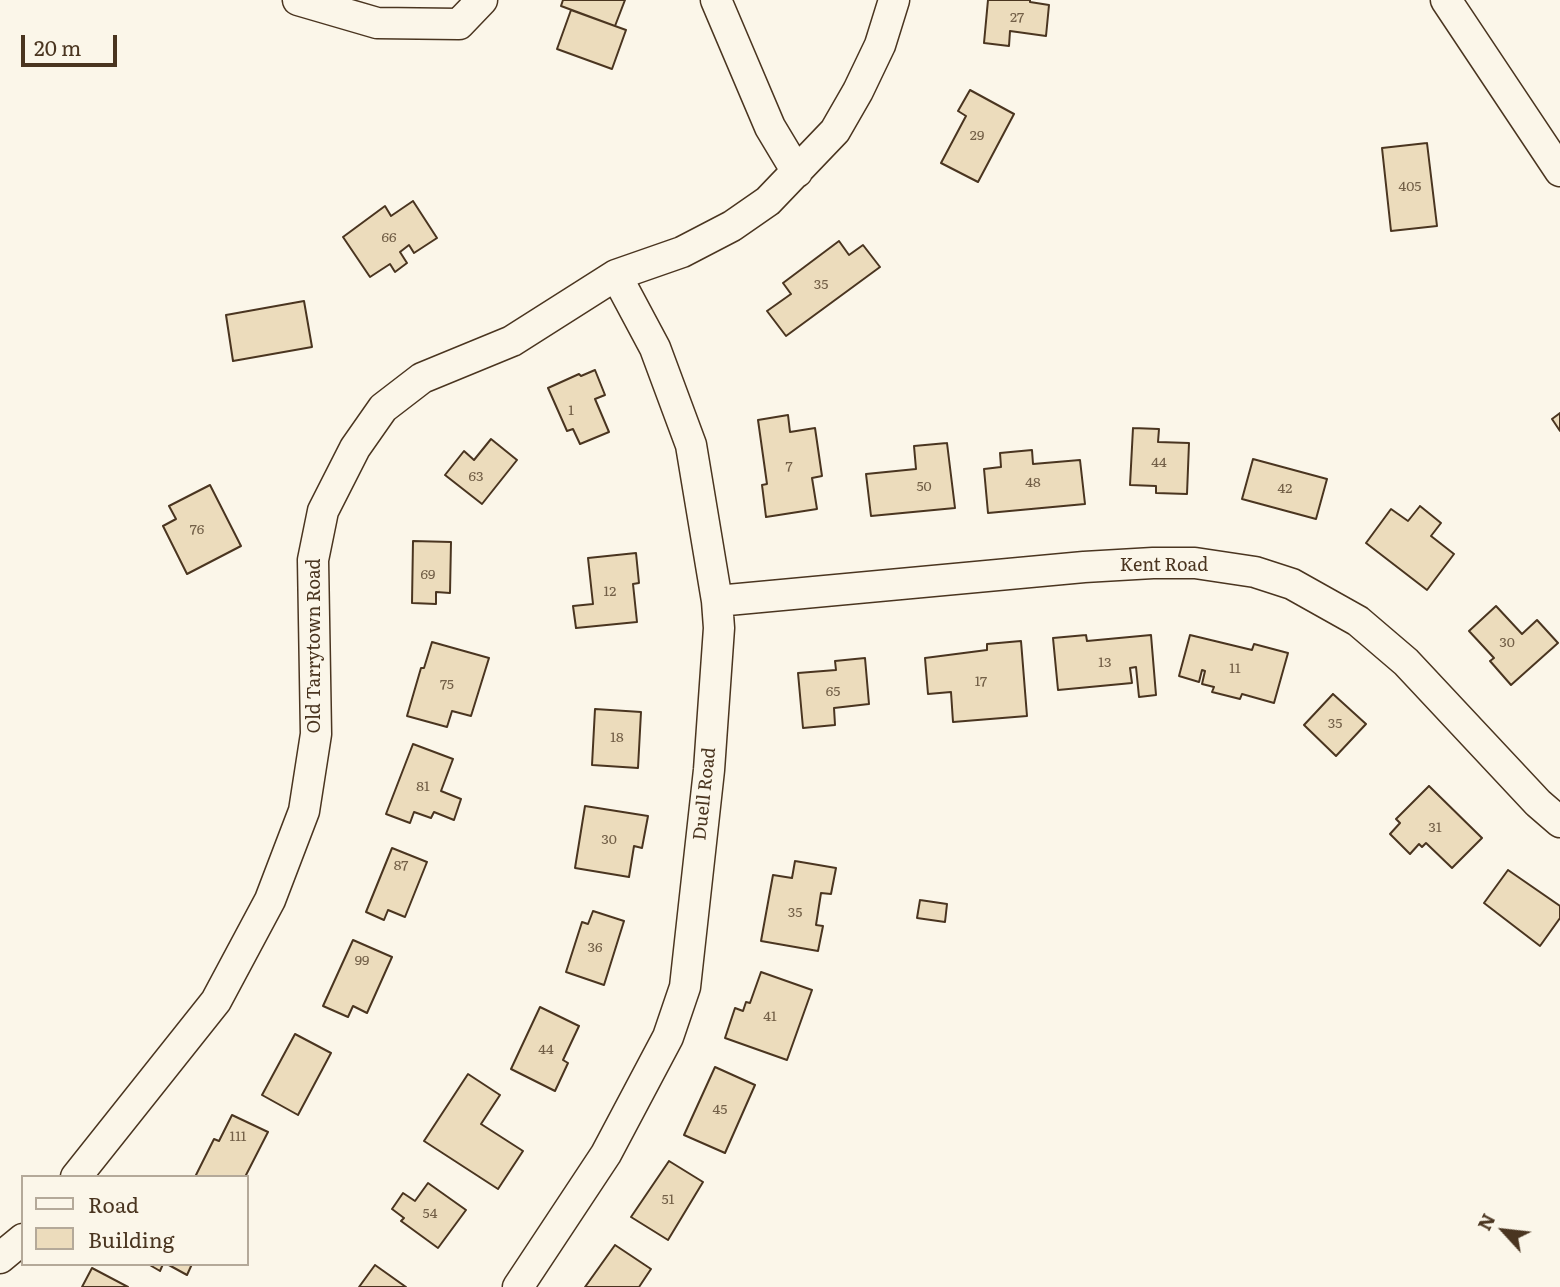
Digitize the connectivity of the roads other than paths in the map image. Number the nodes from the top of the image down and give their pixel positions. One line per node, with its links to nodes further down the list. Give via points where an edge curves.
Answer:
1 (298, 0): 2 (street, via 377,23 459,24)
2 (482, 0)
3 (716, 0): 7 (street, via 770,127)
4 (894, 0): 7 (street, Old Tarrytown Road, via 880,45 858,91 835,131)
5 (1446, 0): 6 (street)
6 (1560, 171)
7 (797, 172): 8 (street, Old Tarrytown Road, via 768,201 732,226 682,252)
8 (616, 275): 9 (street, Duell Road, via 655,348 691,445); 11 (street, Old Tarrytown Road, via 512,341 422,378 383,408 355,448 323,511 313,560 316,734 304,811 270,900 216,1001)
9 (717, 601): 10 (street, Kent Road, via 1139,564 1195,563 1255,572 1292,584 1358,621 1406,662); 14 (street, Duell Road, via 709,770 685,987 668,1037 606,1154)
10 (1560, 822)
11 (78, 1175)
12 (21, 1241): 13 (street)
13 (0, 1258)
14 (518, 1287)

